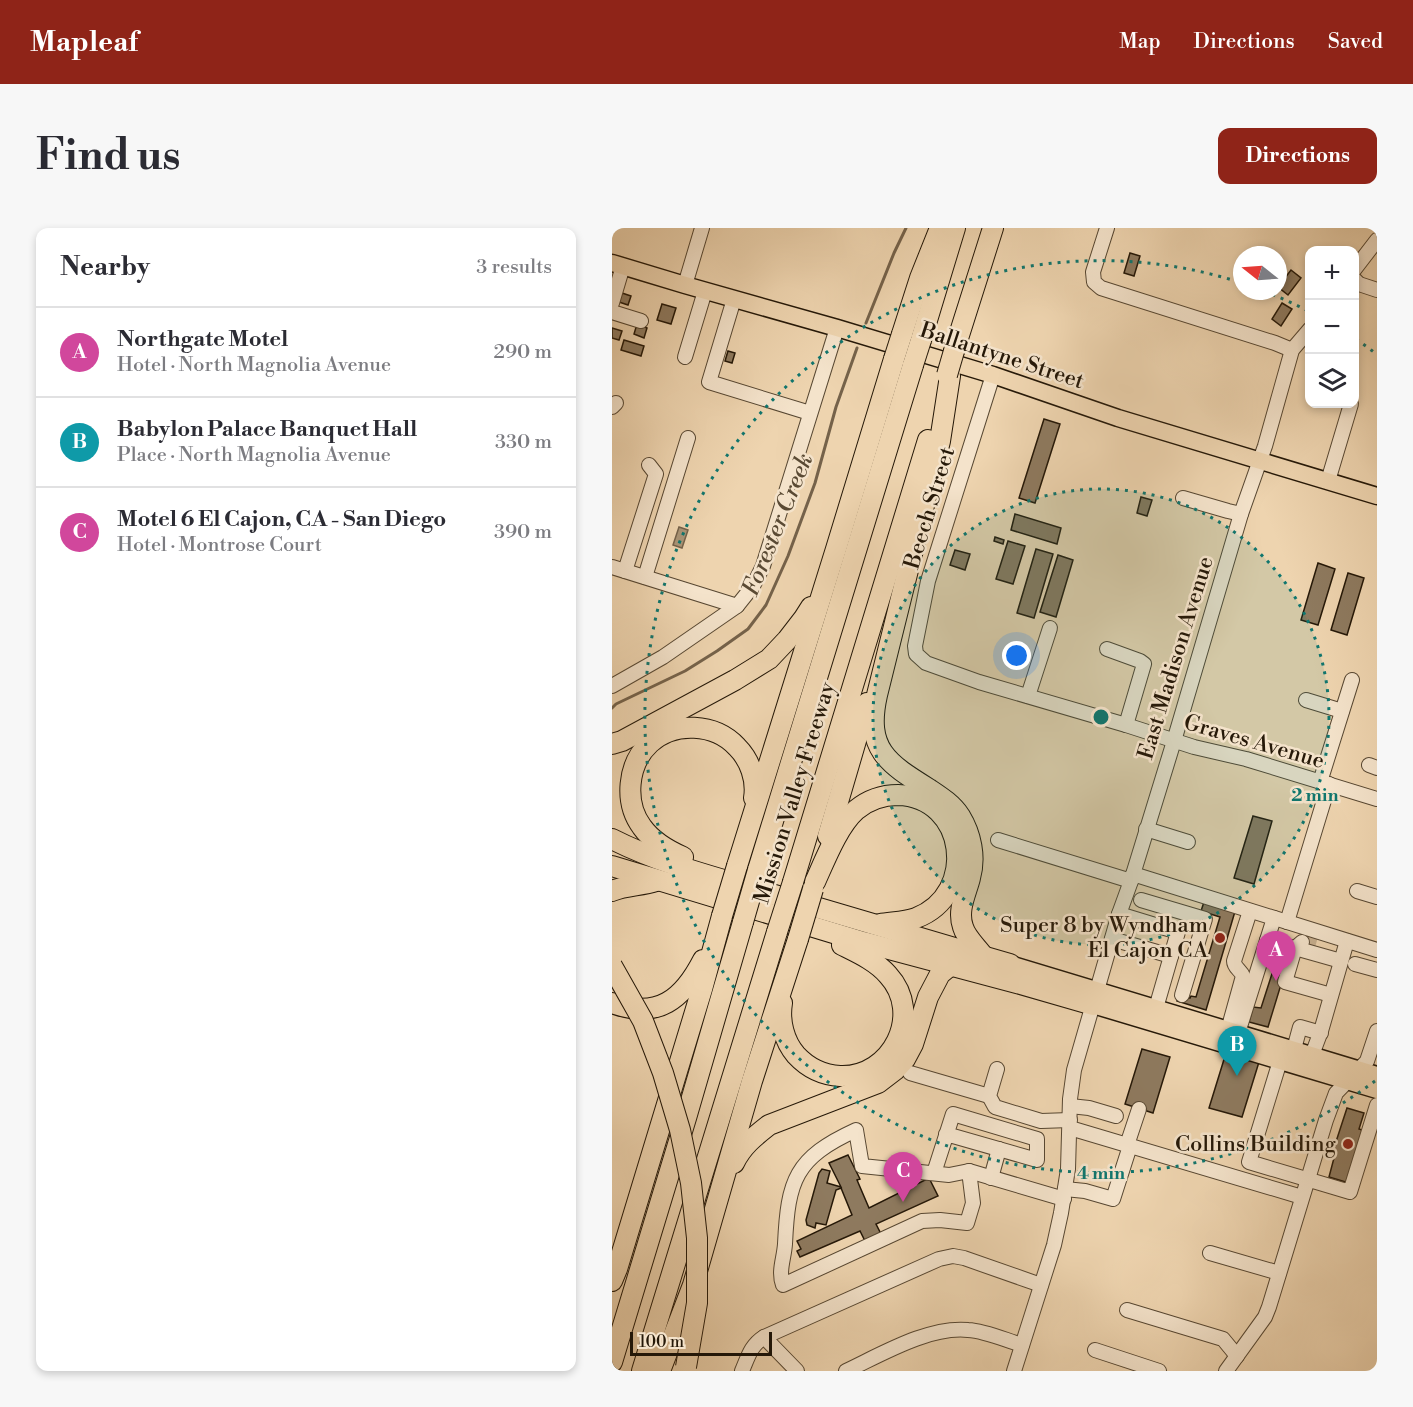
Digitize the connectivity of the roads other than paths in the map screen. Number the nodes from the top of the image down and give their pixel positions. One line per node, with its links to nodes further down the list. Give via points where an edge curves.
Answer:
1 (702, 228): 10 (street)
2 (940, 228): 32 (highway, bridge, via 920,278)
3 (956, 228): 127 (highway, Mission Valley Freeway, bridge, via 758,870)
4 (993, 228): 22 (highway, Mission Valley Freeway, bridge)
5 (1107, 228): 19 (street, via 1093,272 1094,282 1101,288)
6 (1377, 240): 7 (street)
7 (1359, 263)
8 (617, 265): 10 (main road, Ballantyne Street); 14 (street)
9 (1359, 284): 11 (street)
10 (685, 285): 12 (main road, Ballantyne Street)
11 (1377, 290)
12 (705, 291): 13 (main road, Ballantyne Street); 20 (street)
13 (734, 299): 17 (main road, Ballantyne Street); 24 (street, via 709,382)
14 (612, 303)
15 (612, 312): 16 (street)
16 (641, 321)
17 (837, 327): 21 (main road, Ballantyne Street); 24 (street)
18 (1305, 334): 19 (street, East Madison Avenue)
19 (1292, 350): 26 (street, East Madison Avenue)
20 (685, 357)
21 (993, 375): 26 (main road, Ballantyne Street); 39 (street, Beech Street, via 928,581)
22 (949, 376): 34 (highway, via 940,441); 129 (highway, Mission Valley Freeway, bridge)
23 (1350, 408): 28 (street)
24 (810, 413): 36 (street, via 763,566)
25 (688, 438): 35 (street)
26 (1259, 460): 28 (main road, Ballantyne Street); 31 (street, East Madison Avenue)
27 (649, 465): 33 (street, via 656,474)
28 (1328, 481): 29 (main road, Ballantyne Street)
29 (1377, 496)
30 (1183, 498): 31 (street)
31 (1240, 514): 46 (street, East Madison Avenue)
32 (836, 549): 47 (highway, via 804,618 769,658); 52 (highway)
33 (619, 569): 35 (street)
34 (907, 569): 59 (highway); 79 (highway, via 873,713 873,728 892,765 943,798 963,822 972,852 961,918 967,936)
35 (645, 577): 36 (street)
36 (736, 606): 41 (street, via 663,657)
37 (1050, 628): 42 (street)
38 (1107, 649): 45 (street, via 1144,664)
39 (916, 654): 42 (street, Graves Avenue, via 926,663)
40 (1352, 680): 44 (street)
41 (612, 686)
42 (1028, 696): 45 (street, Graves Avenue)
43 (1306, 700): 44 (street)
44 (1342, 711): 48 (street)
45 (1126, 725): 46 (street, Graves Avenue)
46 (1174, 741): 48 (street, Graves Avenue); 50 (street, East Madison Avenue)
47 (612, 744)
48 (1324, 783): 49 (street, Graves Avenue); 68 (street)
49 (1377, 799)
50 (1146, 829): 54 (street); 57 (street, East Madison Avenue)
51 (612, 839): 56 (highway)
52 (744, 840): 56 (highway, via 755,794 750,767 737,746 716,732 696,727 672,731 650,743 634,767 630,783 635,814 653,839 688,859); 69 (highway, bridge)
53 (998, 840): 57 (street)
54 (1188, 842)
55 (612, 866): 58 (highway)
56 (703, 873): 70 (highway)
57 (1132, 878): 60 (street); 67 (street, East Madison Avenue)
58 (659, 880): 61 (highway); 71 (highway)
59 (814, 885): 70 (highway, via 846,820 863,805 893,795 913,798 932,807 946,821 958,851 952,885 940,903 927,913); 71 (highway, bridge)
60 (1168, 885): 65 (street); 66 (street)
61 (612, 891)
62 (1357, 891): 63 (street)
63 (1377, 897)
64 (1141, 900): 65 (street)
65 (1162, 906): 90 (street, via 1205,919)
66 (1250, 911): 68 (street); 92 (street, via 1234,961 1243,976)
67 (1119, 914): 72 (street, East Madison Avenue); 78 (street, via 1178,932)
68 (1280, 920): 73 (street); 74 (street)
69 (719, 925): 89 (highway, via 698,970 680,995 656,1006 632,1009); 120 (highway)
70 (873, 925): 79 (highway)
71 (804, 933): 83 (highway, via 870,944); 85 (highway); 85 (highway, via 874,962 889,975 903,1003 904,1019 896,1045 873,1069 862,1074 818,1072 791,1050 785,1037 781,1009)
72 (1112, 939): 78 (street); 88 (street, East Madison Avenue)
73 (1267, 940): 75 (street); 92 (street)
74 (1347, 941): 77 (street); 80 (street)
75 (1296, 946): 80 (street); 87 (street, via 1285,982)
76 (1320, 947): 80 (street)
77 (1377, 950)
78 (1171, 956): 91 (street)
79 (984, 957): 81 (highway)
80 (1338, 961): 87 (street)
81 (1010, 964): 88 (main road)
82 (1355, 964): 86 (street)
83 (951, 965): 88 (highway); 117 (highway, via 940,974 928,996 913,1044 895,1071 878,1083 769,1125 743,1148)
84 (612, 966): 128 (highway, bridge, via 643,1021 663,1073 691,1183 697,1238 697,1303)
85 (788, 970): 117 (highway)
86 (1377, 970)
87 (1331, 995): 94 (street)
88 (1095, 998): 91 (main road); 97 (main road); 107 (street, East Madison Avenue, via 1074,1070)
89 (612, 1003)
90 (1180, 1004): 91 (main road); 92 (main road)
91 (1156, 1008)
92 (1233, 1031): 95 (main road)
93 (1377, 1031): 101 (street, via 1367,1061)
94 (1321, 1033): 95 (street, via 1300,1027); 96 (street)
95 (1294, 1049): 96 (main road)
96 (1312, 1055): 101 (main road)
97 (1280, 1061): 101 (main road); 114 (street, via 1249,1162)
98 (997, 1069): 103 (street)
99 (910, 1073): 103 (street)
100 (1377, 1075): 101 (main road)
101 (1354, 1076): 102 (main road); 114 (street, via 1336,1093)
102 (1377, 1090)
103 (989, 1096): 107 (street, via 998,1108 1041,1121)
104 (1377, 1105): 114 (street, via 1350,1192)
105 (1138, 1109): 109 (street)
106 (1116, 1116): 107 (street, via 1089,1108)
107 (1070, 1118): 109 (street); 115 (street, East Madison Avenue)
108 (946, 1134): 110 (street); 110 (street, via 953,1114 1037,1138 1037,1160); 112 (street)
109 (1128, 1146): 115 (street, via 1113,1199 1085,1191); 116 (street)
110 (999, 1149): 113 (street)
111 (969, 1172): 112 (street); 112 (street, via 973,1203 967,1223 922,1221 783,1285 780,1276 791,1189 800,1170 819,1151 856,1130 862,1166); 113 (street)
112 (934, 1173)
113 (991, 1178): 115 (street)
114 (1308, 1179): 116 (street)
115 (1065, 1194): 121 (street, East Madison Avenue)
116 (1302, 1197): 119 (street)
117 (716, 1207): 130 (highway, via 693,1285)
118 (1210, 1253): 119 (street)
119 (1279, 1273): 126 (street, via 1265,1317)
120 (612, 1281)
121 (1041, 1285): 123 (street, via 953,1256); 124 (street, East Madison Avenue)
122 (1127, 1310): 126 (street, via 1223,1339)
123 (764, 1337): 131 (street, via 756,1341); 132 (street)
124 (1022, 1345): 133 (street, via 954,1329 924,1335); 134 (street, East Madison Avenue)
125 (1095, 1350): 135 (street)
126 (1237, 1356): 136 (street)
127 (612, 1362)
128 (685, 1369)
129 (642, 1371)
130 (660, 1371)
131 (742, 1371)
132 (797, 1371)
133 (846, 1371)
134 (1014, 1371)
135 (1159, 1371)
136 (1226, 1371)

